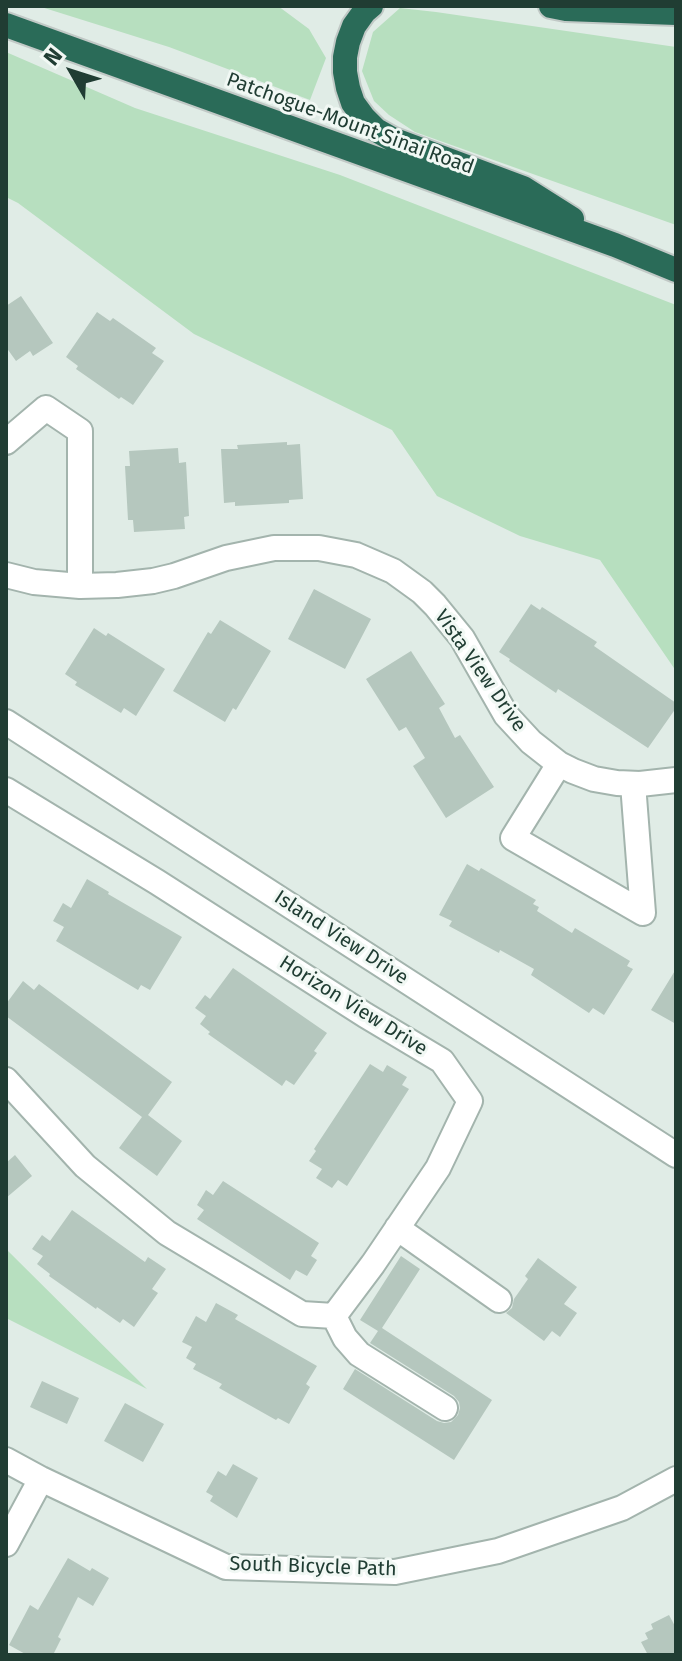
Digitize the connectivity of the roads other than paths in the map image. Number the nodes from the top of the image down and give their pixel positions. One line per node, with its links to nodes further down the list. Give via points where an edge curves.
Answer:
1 (371, 6): 6 (highway, via 354,26 345,72 353,103 376,130 523,188)
2 (551, 6): 4 (highway)
3 (646, 6): 4 (highway)
4 (676, 12)
5 (6, 25): 6 (highway, Patchogue-Mount Sinai Road)
6 (615, 245): 7 (highway, Patchogue-Mount Sinai Road)
7 (676, 270)
8 (6, 442): 10 (street, via 46,408 80,431)
9 (6, 575): 10 (street, Vista View Drive)
10 (80, 586): 12 (street, Vista View Drive, via 153,581 274,548 356,555 393,571 435,605 462,638 506,715)
11 (6, 722): 17 (street, Island View Drive)
12 (559, 764): 14 (street, Vista View Drive, via 594,779); 14 (street, via 513,838 643,913)
13 (676, 780): 14 (street, Vista View Drive)
14 (633, 784)
15 (6, 790): 18 (street, Horizon View Drive, via 442,1061 470,1101 438,1168)
16 (6, 1080): 20 (street, via 85,1166 167,1233 302,1314)
17 (676, 1155)
18 (397, 1228): 19 (street); 20 (street, Horizon View Drive)
19 (499, 1300)
20 (334, 1316): 21 (street, via 359,1354)
21 (445, 1408)
22 (6, 1460): 23 (street, South Bicycle Path)
23 (41, 1479): 24 (street, South Bicycle Path, via 226,1567 395,1572 498,1551 622,1508); 25 (street)
24 (676, 1479)
25 (6, 1544)

